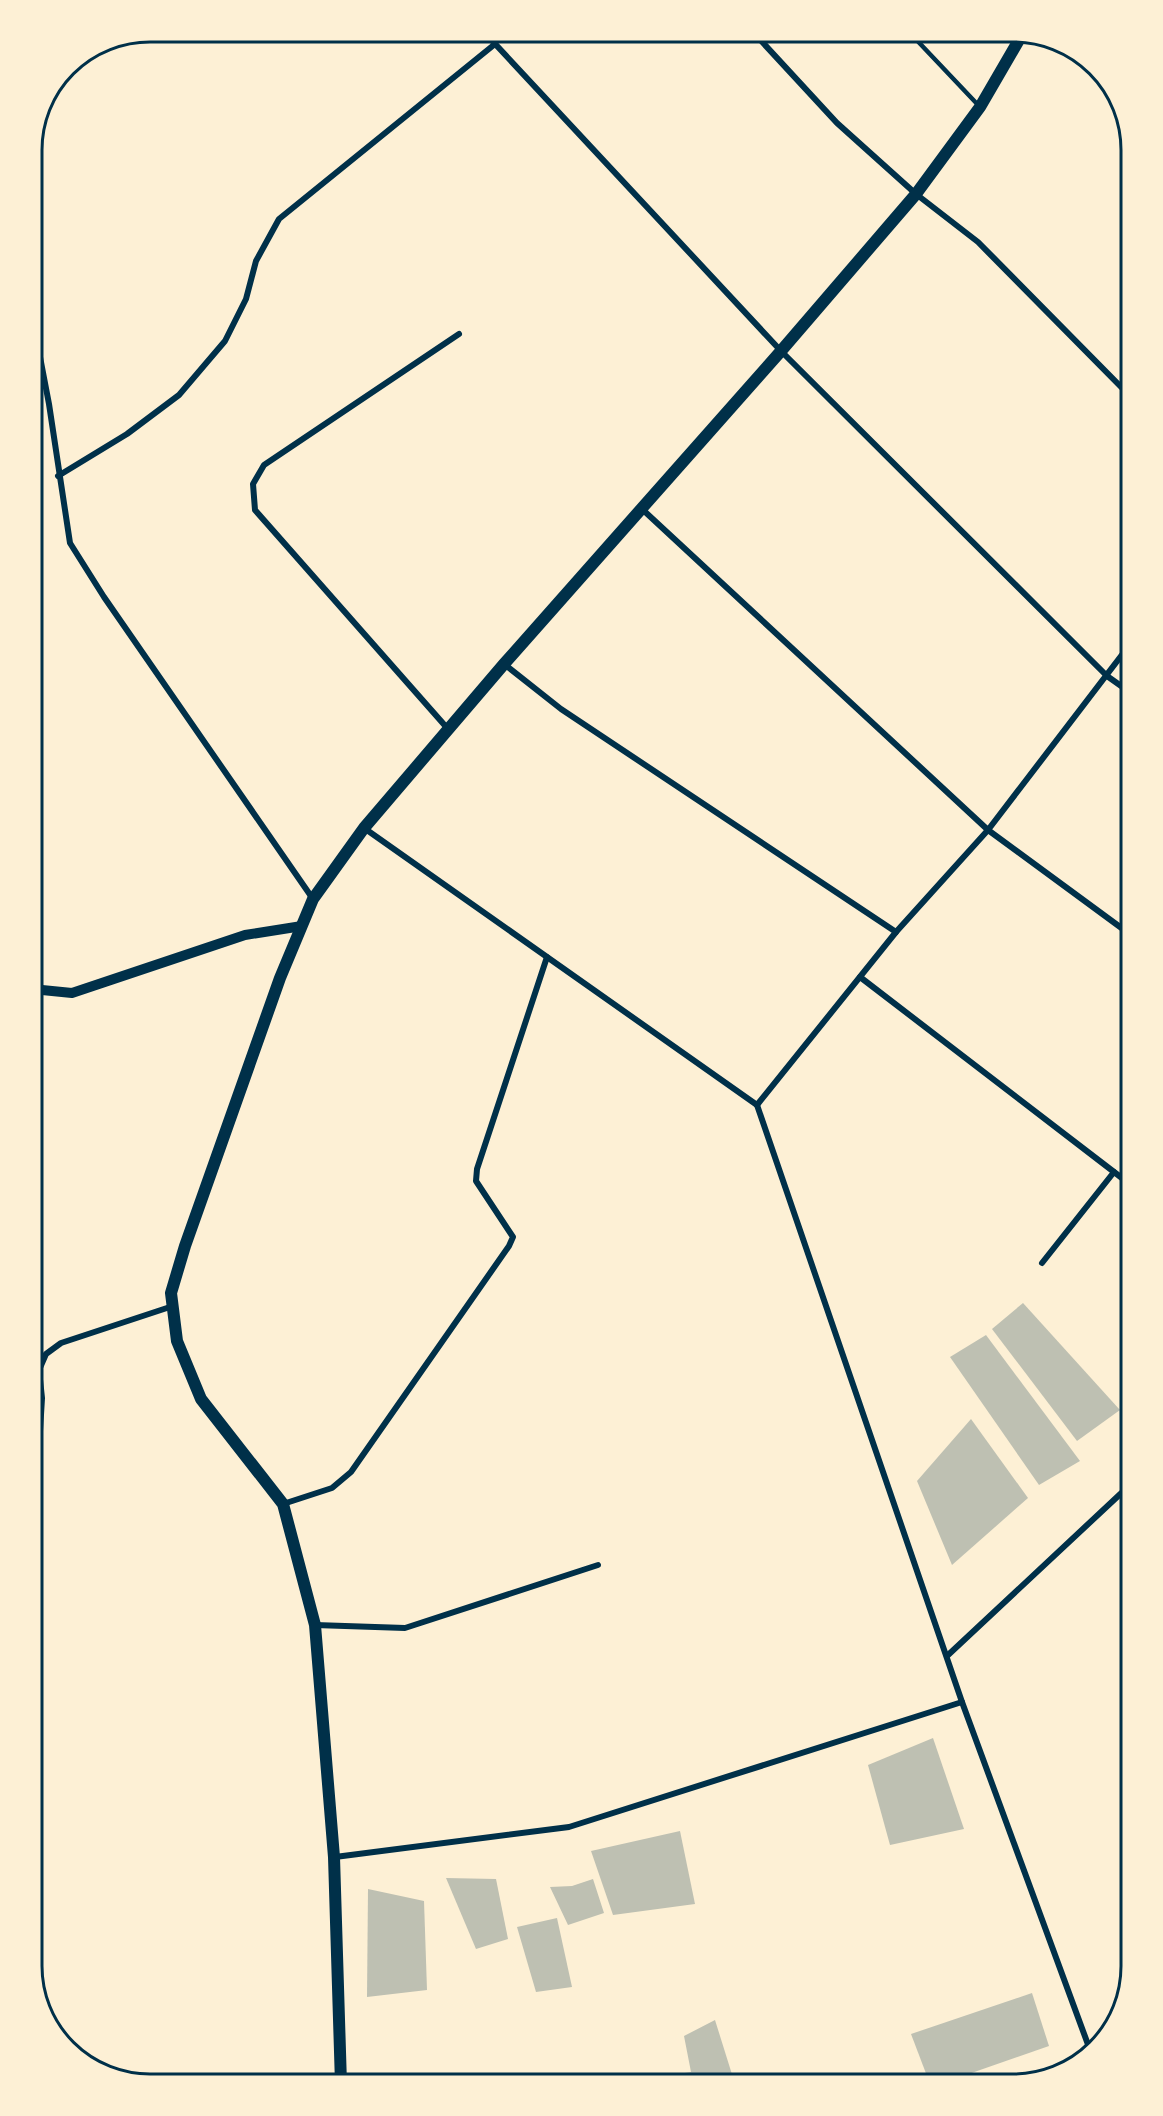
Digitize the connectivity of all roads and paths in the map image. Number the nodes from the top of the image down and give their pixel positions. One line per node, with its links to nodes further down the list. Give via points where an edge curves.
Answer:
1 (762, 42): 6 (street, via 837,123)
2 (918, 42): 5 (lane)
3 (1018, 42): 5 (main road)
4 (495, 44): 8 (street); 11 (street, via 279,219 256,261 246,299 225,341 179,395 127,435)
5 (980, 107): 6 (main road)
6 (916, 194): 8 (main road); 10 (street, via 978,242)
7 (459, 334): 17 (street, via 264,465 253,484 255,510)
8 (781, 351): 12 (main road); 15 (street)
9 (42, 367): 11 (street)
10 (1121, 387)
11 (58, 476): 20 (street, via 70,543)
12 (641, 508): 14 (main road); 19 (street)
13 (1121, 657): 15 (street)
14 (504, 664): 17 (main road); 23 (street, via 561,709)
15 (1107, 676): 16 (street); 19 (street)
16 (1121, 686)
17 (448, 730): 18 (main road)
18 (364, 828): 20 (main road); 24 (street)
19 (988, 830): 22 (street); 23 (street)
20 (313, 899): 21 (main road)
21 (302, 926): 26 (street, via 244,934 72,993); 31 (main road, via 185,1246 171,1293)
22 (1121, 928)
23 (896, 932): 25 (street)
24 (547, 957): 27 (street); 34 (street, via 477,1169 476,1181 513,1237 509,1246 351,1472 332,1488)
25 (860, 977): 27 (street); 28 (street)
26 (42, 990)
27 (757, 1105): 37 (street)
28 (1114, 1172): 29 (street); 30 (street)
29 (1121, 1177)
30 (1042, 1263)
31 (173, 1306): 32 (street, via 61,1343 46,1354); 34 (main road, via 177,1341 201,1399)
32 (42, 1363)
33 (1121, 1495): 37 (street)
34 (283, 1504): 36 (main road)
35 (598, 1566): 36 (street, via 405,1628)
36 (315, 1625): 39 (main road)
37 (947, 1656): 38 (street)
38 (962, 1702): 39 (street, via 569,1827); 40 (street)
39 (334, 1857): 41 (main road)
40 (1088, 2043)
41 (341, 2074)

